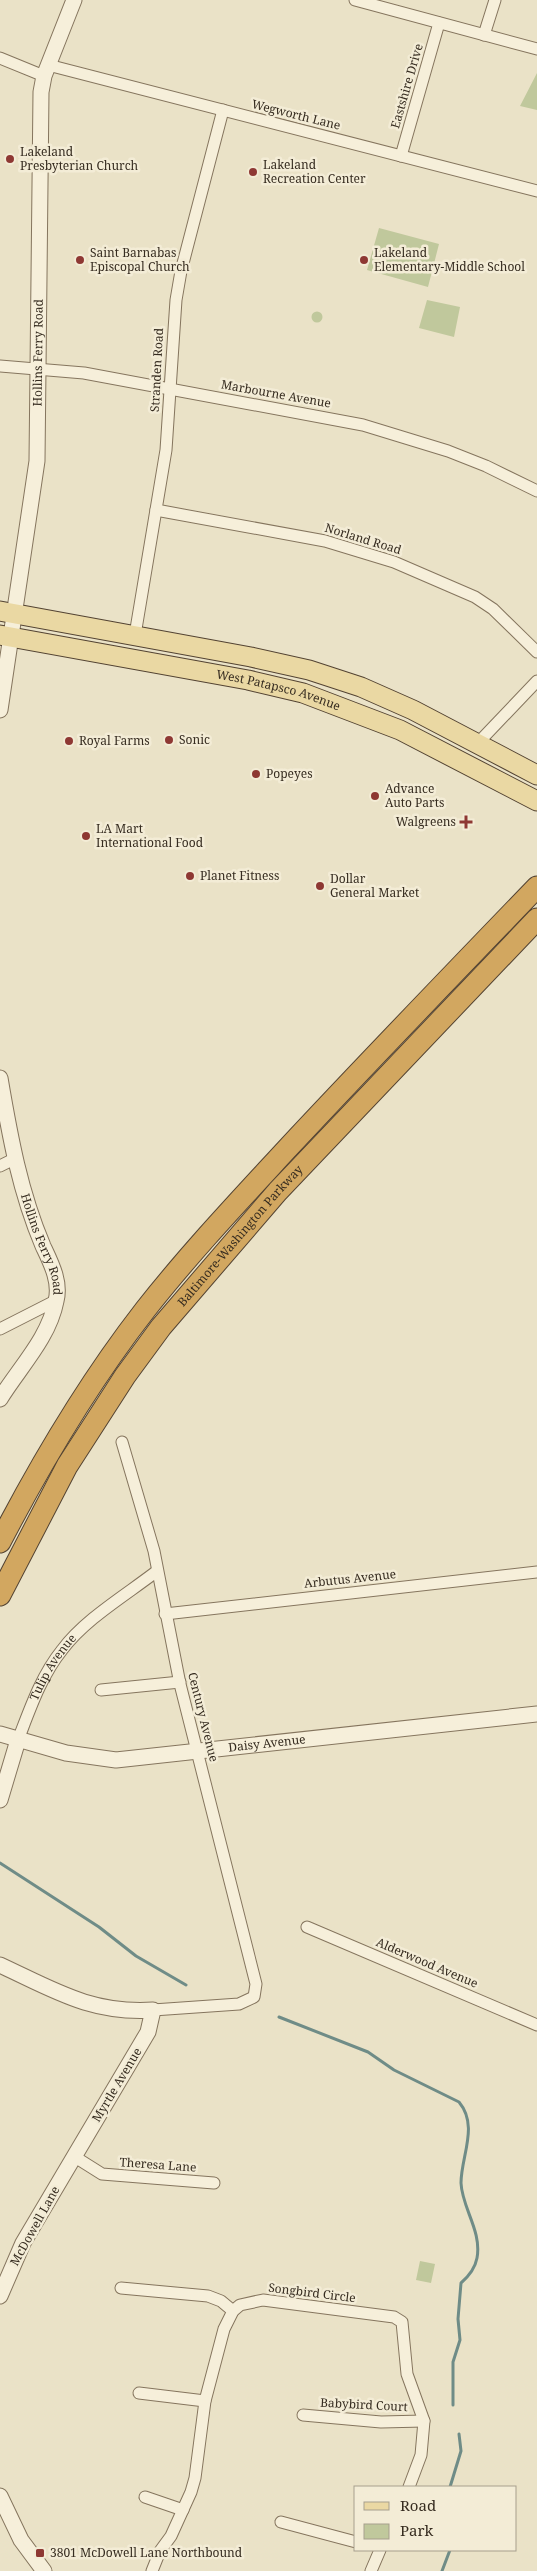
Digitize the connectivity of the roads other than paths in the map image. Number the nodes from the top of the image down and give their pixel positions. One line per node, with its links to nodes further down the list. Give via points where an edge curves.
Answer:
1 (355, 0): 4 (street)
2 (495, 0): 5 (street)
3 (71, 1): 8 (street, Hollins Ferry Road)
4 (439, 23): 5 (street); 10 (street, Eastshire Drive)
5 (484, 35): 6 (street)
6 (537, 49)
7 (0, 58): 8 (street, Wegworth Lane)
8 (46, 71): 9 (street, Wegworth Lane); 13 (street, Hollins Ferry Road, via 40,110)
9 (223, 110): 10 (street, Wegworth Lane); 14 (street, Stranden Road, via 181,271 175,308)
10 (401, 156): 11 (street, Wegworth Lane)
11 (537, 191)
12 (0, 366): 13 (street, Marbourne Avenue)
13 (39, 368): 14 (street, Marbourne Avenue); 17 (street, Hollins Ferry Road, via 36,461)
14 (170, 389): 15 (street, Marbourne Avenue, via 363,424 448,451); 16 (street, Stranden Road, via 166,450)
15 (537, 491)
16 (156, 510): 19 (street, Stranden Road); 21 (street, Norland Road, via 325,541 394,562 475,597 493,609)
17 (8, 612): 18 (street, Hollins Ferry Road); 19 (main road, West Patapsco Avenue)
18 (6, 636): 22 (main road, West Patapsco Avenue); 24 (street, Hollins Ferry Road)
19 (134, 636): 20 (main road, West Patapsco Avenue)
20 (197, 647): 22 (main road, via 194,654 185,656 139,648); 25 (main road, West Patapsco Avenue, via 309,670 362,687)
21 (537, 652)
22 (130, 658): 26 (main road, West Patapsco Avenue, via 303,692 400,730)
23 (537, 681): 25 (street)
24 (0, 710)
25 (477, 744): 27 (main road, West Patapsco Avenue)
26 (460, 761): 28 (main road, via 474,755); 29 (main road, West Patapsco Avenue)
27 (537, 775)
28 (537, 787)
29 (537, 801)
30 (537, 887): 39 (highway, Baltimore-Washington Parkway, via 216,1226 145,1311 76,1408)
31 (537, 919): 42 (highway, Baltimore-Washington Parkway, via 278,1191 161,1327 67,1466)
32 (0, 1078): 33 (street, Hollins Ferry Road)
33 (14, 1159): 34 (street); 35 (street, Hollins Ferry Road, via 30,1216 54,1270)
34 (0, 1166)
35 (57, 1300): 36 (street); 37 (street, Hollins Ferry Road, via 38,1342)
36 (0, 1329)
37 (0, 1399)
38 (122, 1442): 40 (street, Century Avenue, via 150,1534)
39 (0, 1542)
40 (157, 1571): 43 (street, Century Avenue); 48 (street, Tulip Avenue, via 76,1633 62,1649 36,1694)
41 (537, 1572): 43 (street, Arbutus Avenue)
42 (0, 1595)
43 (165, 1614): 44 (street, Century Avenue)
44 (180, 1682): 45 (street); 49 (street, Century Avenue)
45 (101, 1690)
46 (537, 1714): 49 (street, Daisy Avenue)
47 (0, 1734): 48 (street, Daisy Avenue)
48 (18, 1740): 49 (street, Daisy Avenue, via 73,1754 116,1760); 50 (street, Tulip Avenue)
49 (197, 1752): 53 (street, Century Avenue, via 256,1984 254,1998 239,2004)
50 (0, 1800)
51 (307, 1927): 54 (street, Alderwood Avenue)
52 (0, 1965): 53 (street, via 94,2006 130,2012)
53 (153, 2010): 55 (street, Myrtle Avenue, via 148,2032)
54 (537, 2025)
55 (74, 2157): 56 (street, Theresa Lane, via 102,2174); 58 (street, McDowell Lane, via 23,2244)
56 (214, 2183)
57 (121, 2288): 59 (street, via 208,2296 222,2301)
58 (0, 2296)
59 (233, 2311): 61 (street, via 224,2329); 63 (street, Songbird Circle, via 240,2305 263,2300 399,2318 404,2327 407,2374)
60 (139, 2393): 61 (street)
61 (205, 2401): 67 (street, via 195,2478)
62 (303, 2415): 63 (street, Babybird Court, via 381,2422)
63 (424, 2421): 64 (street, Songbird Circle, via 421,2455)
64 (409, 2486)
65 (0, 2496): 71 (street, via 21,2540)
66 (145, 2497): 67 (street)
67 (183, 2510): 72 (street)
68 (281, 2522): 69 (street)
69 (354, 2541)
70 (380, 2551): 73 (street)
71 (44, 2571)
72 (152, 2571)
73 (371, 2571)

